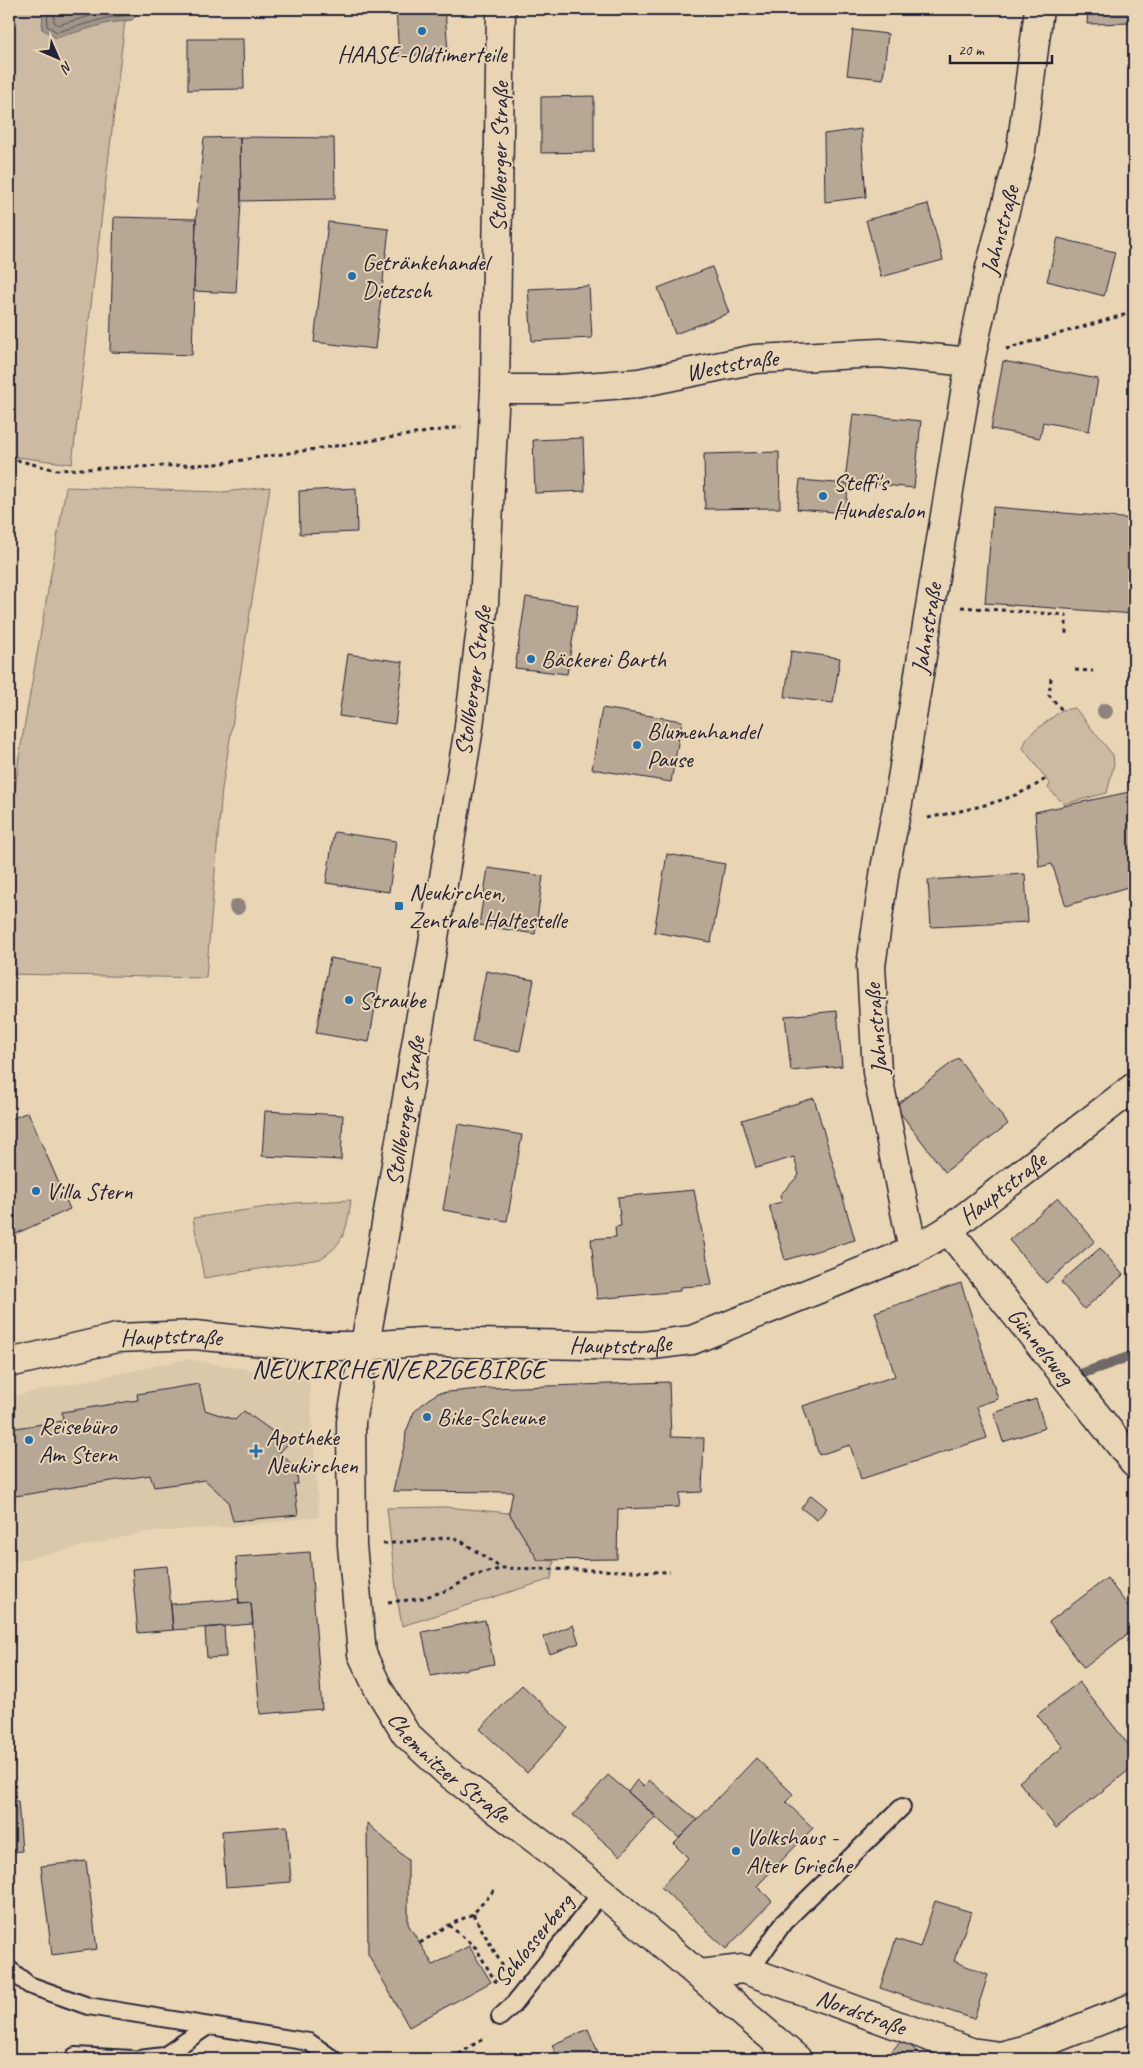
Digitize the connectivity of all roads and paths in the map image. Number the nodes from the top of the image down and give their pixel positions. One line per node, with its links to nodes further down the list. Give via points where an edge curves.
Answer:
1 (501, 9): 5 (street, Stollberger Straße)
2 (1039, 9): 4 (street, Jahnstraße, via 1021,150 990,268)
3 (1134, 312): 4 (path, via 1024,342)
4 (970, 362): 5 (street, Weststraße, via 880,353 755,358 639,383 559,389); 8 (street, Jahnstraße)
5 (496, 389): 6 (street, Stollberger Straße)
6 (494, 422): 7 (path, via 216,464 56,470); 19 (street, Stollberger Straße, via 484,603 468,734)
7 (9, 458)
8 (930, 607): 9 (path, via 1066,615); 15 (street, Jahnstraße)
9 (1066, 636)
10 (1076, 670): 11 (path)
11 (1094, 671)
12 (1050, 678): 13 (path, via 1049,695)
13 (1062, 710)
14 (1047, 778): 15 (path, via 1030,790 981,806)
15 (894, 827): 18 (street, Jahnstraße, via 884,868 871,966 878,1072)
16 (1134, 1087): 17 (street, Hauptstraße)
17 (948, 1230): 18 (street, Hauptstraße); 21 (street, Günnelsweg)
18 (913, 1250): 19 (street, Hauptstraße, via 692,1340 644,1346 422,1342)
19 (365, 1346): 20 (street, Hauptstraße, via 283,1345 195,1335 117,1338); 22 (street, Chemnitzer Straße, via 351,1422)
20 (9, 1362)
21 (1134, 1462)
22 (352, 1546): 23 (path, via 453,1537); 25 (street, Chemnitzer Straße)
23 (501, 1568): 24 (path); 25 (path, via 419,1599)
24 (670, 1572)
25 (357, 1605): 28 (street, Chemnitzer Straße, via 362,1654 406,1734 447,1772)
26 (902, 1807): 33 (lane, via 784,1922)
27 (494, 1890): 29 (path)
28 (602, 1892): 35 (street, Chemnitzer Straße); 38 (lane, Schlosserberg)
29 (473, 1914): 30 (path); 34 (path)
30 (449, 1924): 31 (path); 36 (path, via 476,1948 495,1981)
31 (420, 1943)
32 (9, 1969): 39 (lane, via 29,1985 88,2006)
33 (750, 1971): 35 (street, Nordstraße); 37 (street, Nordstraße, via 971,2052 1000,2056 1028,2049)
34 (507, 1973)
35 (699, 1974): 45 (street, Chemnitzer Straße)
36 (502, 1982)
37 (1134, 2007)
38 (500, 2017): 44 (path, via 500,2026)
39 (208, 2026): 42 (lane, via 164,2056); 43 (lane, via 309,2042)
40 (74, 2056): 41 (lane)
41 (133, 2059)
42 (139, 2059)
43 (334, 2059)
44 (452, 2059)
45 (797, 2059)

